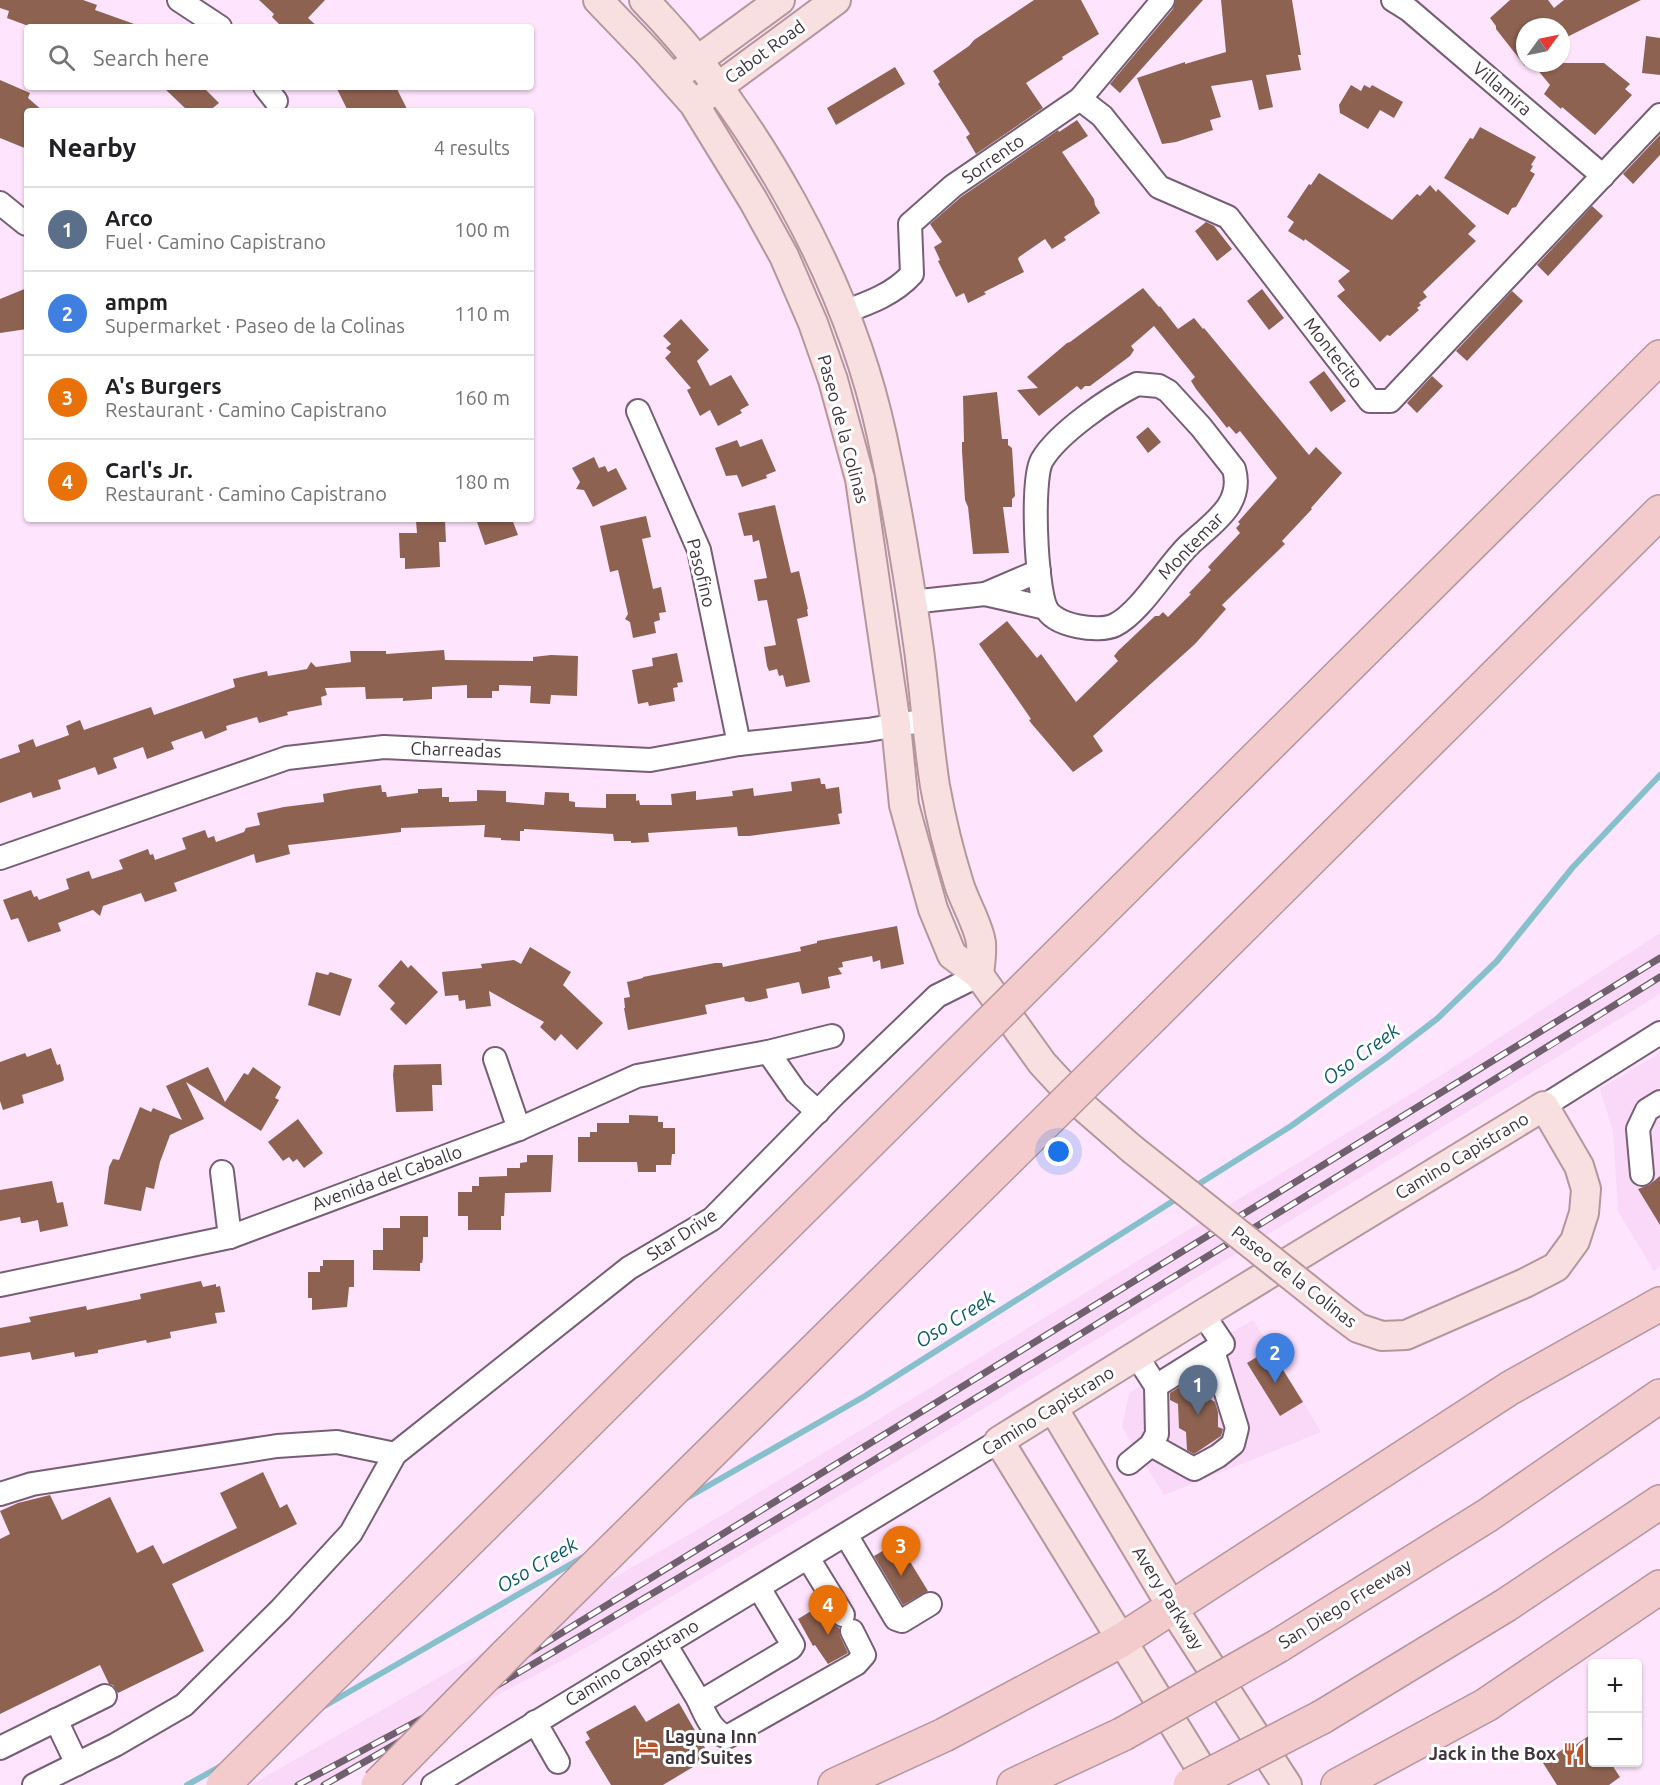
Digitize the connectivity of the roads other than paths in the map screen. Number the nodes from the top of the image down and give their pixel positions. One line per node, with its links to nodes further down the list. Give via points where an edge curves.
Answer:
1 (179, 0): 8 (street)
2 (598, 0): 10 (main road, Paseo de la Colinas)
3 (644, 0): 9 (main road, Paseo de la Colinas)
4 (780, 0): 9 (main road, Cabot Road)
5 (836, 0): 11 (main road, Cabot Road)
6 (1406, 3): 15 (street, Villamira)
7 (1151, 4): 12 (street, Sorrento)
8 (215, 24)
9 (697, 60): 10 (main road, Cabot Road); 11 (main road, Paseo de la Colinas)
10 (672, 80): 13 (main road, Paseo de la Colinas)
11 (718, 87): 13 (main road, Cabot Road); 18 (main road, Paseo de la Colinas, via 762,150)
12 (1080, 99): 15 (street, Montecito, via 1102,116 1159,187 1228,217 1370,401 1390,401); 18 (street, Sorrento, via 953,186 910,224 912,274 902,285)
13 (694, 104): 21 (main road, Paseo de la Colinas, via 753,200 797,285 833,380)
14 (1660, 116): 15 (street, Montecito)
15 (1603, 176)
16 (0, 203): 17 (street)
17 (24, 222)
18 (844, 312): 25 (main road, Paseo de la Colinas, via 882,435)
19 (1660, 357): 73 (highway, bridge)
20 (638, 411): 29 (street, Pasofino, via 699,550)
21 (860, 479): 25 (main road, via 890,574); 28 (main road, Paseo de la Colinas)
22 (1660, 512): 74 (highway, bridge)
23 (1039, 571): 24 (street); 26 (street, Montemar); 26 (street, Montemar, via 1036,486 1038,470 1047,453 1116,395 1137,384 1168,391 1234,469 1237,480 1230,505 1179,555 1122,621 1102,629 1086,629 1058,619)
24 (985, 594): 25 (street); 26 (street)
25 (911, 602): 27 (main road, Paseo de la Colinas)
26 (1046, 608)
27 (927, 720): 28 (street, Charreadas); 31 (main road, Paseo de la Colinas, via 947,843 981,942)
28 (896, 725): 29 (street, Charreadas); 31 (main road, Paseo de la Colinas, via 904,805 933,909 952,955)
29 (739, 744): 30 (street, Charreadas, via 650,760 384,747 287,758)
30 (0, 858)
31 (979, 975): 37 (main road, Paseo de la Colinas, bridge, via 1042,1063 1079,1103 1358,1328 1382,1336 1406,1335 1525,1284 1556,1267 1575,1241 1584,1213 1586,1189 1579,1166); 38 (street, Star Drive, via 937,996)
32 (1660, 1033): 37 (street, Camino Capistrano)
33 (832, 1036): 34 (street, Avenida del Caballo)
34 (768, 1052): 38 (street, via 796,1092); 39 (street, Avenida del Caballo, via 637,1076)
35 (495, 1059): 39 (street)
36 (1660, 1102): 41 (street, via 1647,1110 1638,1129)
37 (1544, 1107): 45 (main road, Camino Capistrano)
38 (819, 1112): 53 (street, Star Drive, via 712,1219 629,1268)
39 (519, 1129): 42 (street, Avenida del Caballo)
40 (222, 1172): 42 (street)
41 (1642, 1174)
42 (230, 1237): 43 (street, Avenida del Caballo)
43 (0, 1285)
44 (1660, 1304): 62 (highway, via 1510,1388)
45 (1203, 1314): 46 (street, via 1223,1344); 47 (main road, Camino Capistrano)
46 (1213, 1351): 48 (street); 52 (street, via 1237,1428 1233,1444 1194,1469)
47 (1136, 1355): 48 (street); 50 (main road, Camino Capistrano)
48 (1156, 1386): 52 (street, via 1157,1434)
49 (1660, 1396): 77 (highway, San Diego Freeway, bridge, via 1488,1515 1278,1646 1123,1734)
50 (1053, 1408): 51 (main road, Camino Capistrano); 62 (main road, Avery Parkway)
51 (999, 1442): 57 (street, Camino Capistrano); 63 (main road)
52 (1151, 1445): 54 (street)
53 (395, 1454): 55 (street, via 337,1442 277,1446 32,1484); 71 (street, via 351,1533 184,1705)
54 (1129, 1463)
55 (0, 1494)
56 (1660, 1502): 78 (highway, bridge, via 1506,1605 1322,1717)
57 (846, 1535): 58 (street, Camino Capistrano); 61 (street, via 896,1619 902,1621)
58 (808, 1558): 60 (street, Camino Capistrano); 66 (street, via 864,1655 856,1664 727,1737 719,1734 706,1718)
59 (1660, 1587): 81 (highway, via 1486,1705)
60 (759, 1588): 64 (street, Camino Capistrano); 66 (street, via 793,1645 702,1701)
61 (930, 1604)
62 (1172, 1607): 63 (highway); 80 (main road, Avery Parkway)
63 (1120, 1641): 76 (highway, via 944,1735); 79 (main road)
64 (665, 1644): 66 (street); 68 (street, Camino Capistrano)
65 (105, 1696): 67 (street)
66 (698, 1699)
67 (56, 1720): 69 (street); 71 (street)
68 (535, 1722): 70 (street); 75 (street, Camino Capistrano)
69 (0, 1748)
70 (558, 1762)
71 (77, 1764): 72 (street)
72 (34, 1785)
73 (223, 1785)
74 (378, 1785)
75 (433, 1785)
76 (835, 1785)
77 (1014, 1785)
78 (1190, 1785)
79 (1211, 1785)
80 (1287, 1785)
81 (1338, 1785)

